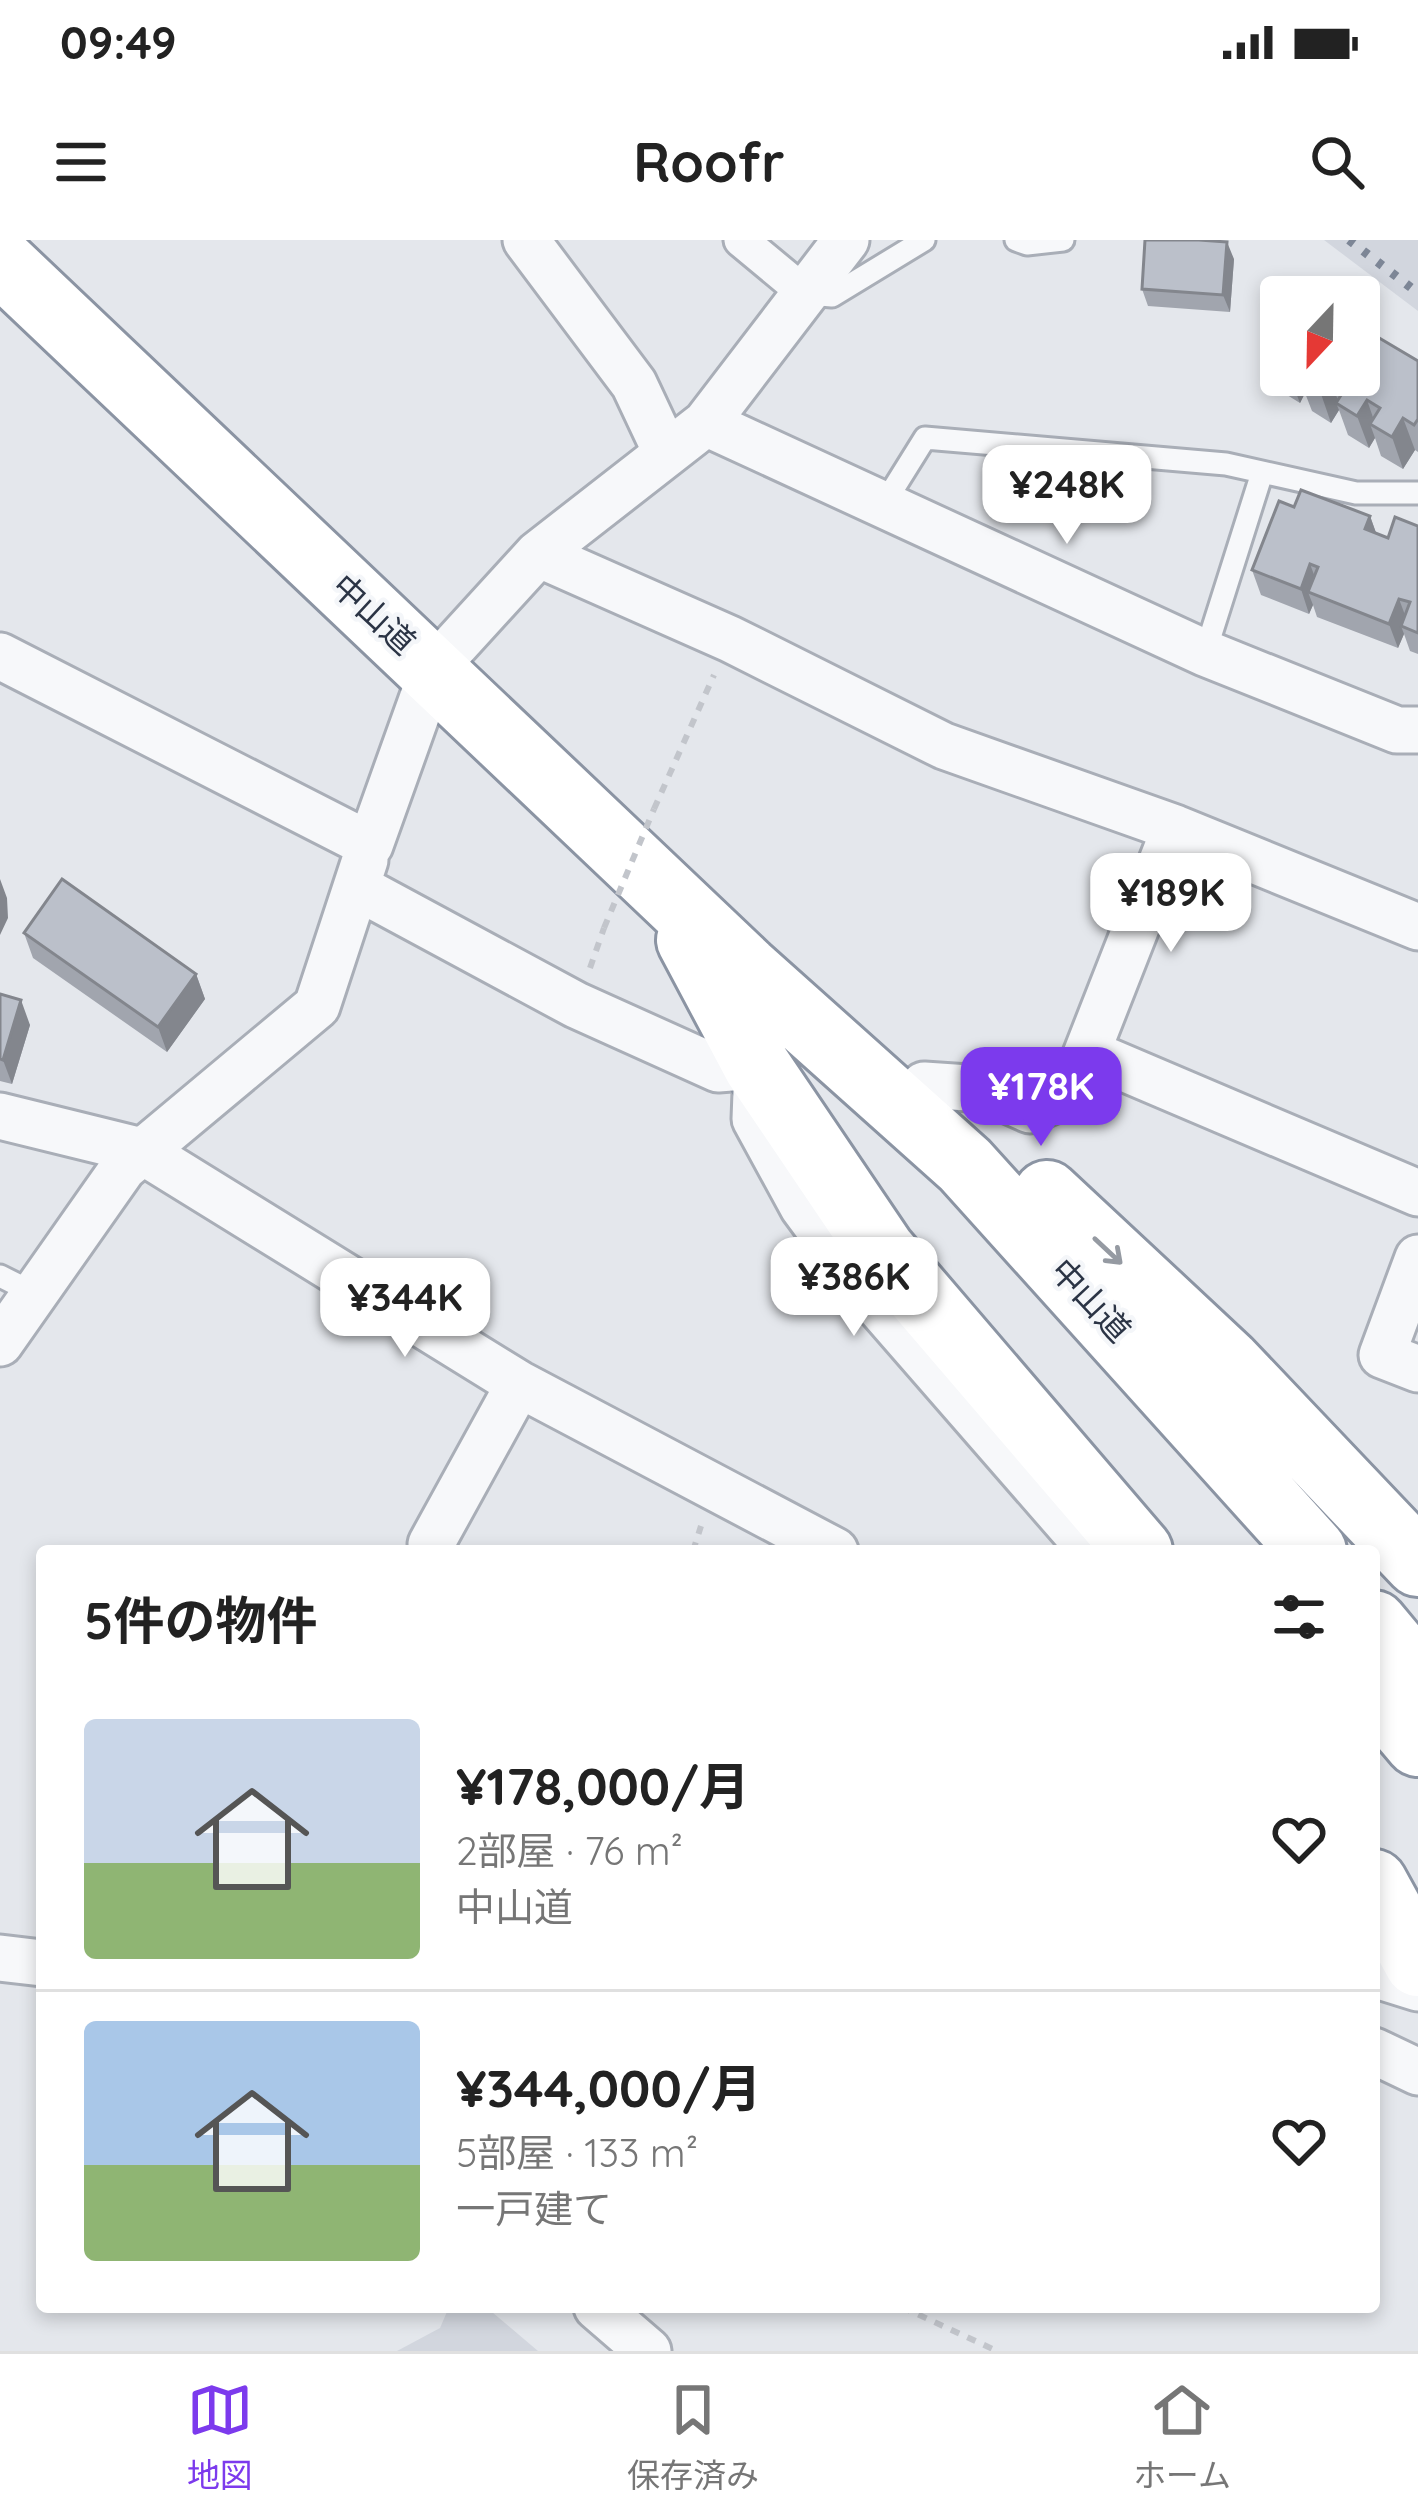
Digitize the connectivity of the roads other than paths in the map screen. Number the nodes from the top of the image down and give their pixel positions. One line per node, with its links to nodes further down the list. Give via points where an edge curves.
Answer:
1 (526, 240): 10 (street, via 634,384)
2 (741, 240): 8 (street)
3 (845, 240): 8 (street)
4 (923, 240): 8 (lane, via 832,296)
5 (1016, 240): 6 (lane)
6 (1063, 240)
7 (0, 261): 17 (highway, 中山道)
8 (806, 294): 9 (street)
9 (706, 423): 10 (street); 13 (street)
10 (665, 450): 14 (street)
11 (1262, 473): 12 (lane, via 1356,494); 13 (lane, via 925,438); 15 (lane)
12 (1418, 493)
13 (882, 508): 15 (street)
14 (538, 554): 17 (street); 19 (street, via 944,746)
15 (1205, 653): 18 (street, via 1397,730)
16 (0, 656): 20 (street)
17 (433, 669): 20 (street); 21 (highway, 中山道)
18 (1418, 730)
19 (1175, 828): 22 (street); 24 (street)
20 (363, 866): 25 (street, via 577,1005 718,1070); 28 (street, via 316,1006)
21 (661, 884): 23 (highway, 中山道); 25 (highway); 26 (highway)
22 (1418, 926)
23 (746, 969): 39 (highway, 中山道); 40 (highway, 中山道, via 965,1165)
24 (1091, 1054): 26 (street, via 1071,1093 1030,1110 983,1089); 29 (street)
25 (757, 1066): 37 (street, via 755,1119 803,1207 862,1287); 38 (highway, via 882,1251)
26 (924, 1085): 41 (highway, one-way to 41, via 1226,1362)
27 (0, 1116): 28 (street)
28 (142, 1150): 31 (street); 34 (street)
29 (1418, 1192)
30 (1418, 1258): 33 (street, via 1382,1354)
31 (16, 1284): 32 (street)
32 (0, 1343)
33 (1418, 1369)
34 (519, 1384): 35 (street); 36 (street)
35 (431, 1544)
36 (824, 1545)
37 (1087, 1545)
38 (1134, 1545)
39 (1252, 1545)
40 (1308, 1545)
41 (1418, 1563)
42 (1380, 1631): 43 (highway)
43 (1418, 1677)
44 (1380, 1697): 45 (highway)
45 (1418, 1743)
46 (1380, 1894): 49 (highway)
47 (0, 1958): 48 (street)
48 (36, 1962)
49 (1418, 1963)
50 (1380, 1967): 51 (street, via 1386,1978)
51 (1418, 1988)
52 (1380, 2054): 53 (street)
53 (1418, 2072)
54 (604, 2313): 55 (street)
55 (648, 2351)

